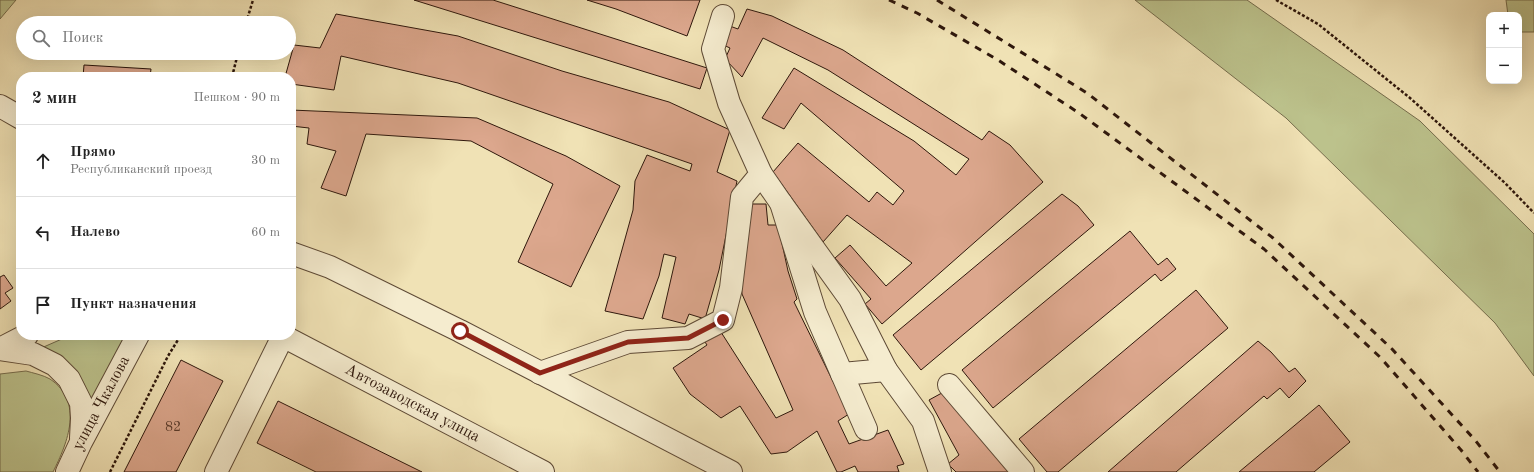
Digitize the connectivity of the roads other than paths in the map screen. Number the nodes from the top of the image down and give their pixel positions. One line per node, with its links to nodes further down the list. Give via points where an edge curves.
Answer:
1 (723, 16): 4 (street, via 713,49 729,103)
2 (0, 106): 3 (street)
3 (16, 115)
4 (761, 174): 5 (street); 13 (street, via 742,197 731,288 723,320 688,338 628,342)
5 (781, 203): 12 (street, via 850,299); 14 (street, via 815,312)
6 (296, 255): 13 (street, via 330,267)
7 (17, 340): 11 (street)
8 (135, 340): 17 (street, улица Чкалова)
9 (280, 340): 19 (street)
10 (290, 340): 20 (street, Автозаводская улица)
11 (0, 349): 17 (street, via 33,354 55,365 69,379 81,403)
12 (886, 370): 14 (street); 22 (street, via 923,421)
13 (540, 373): 21 (street)
14 (842, 374): 16 (street)
15 (949, 385): 23 (street)
16 (866, 429)
17 (81, 442): 18 (street, улица Чкалова)
18 (67, 472)
19 (216, 472)
20 (543, 472)
21 (731, 472)
22 (940, 472)
23 (1023, 472)

